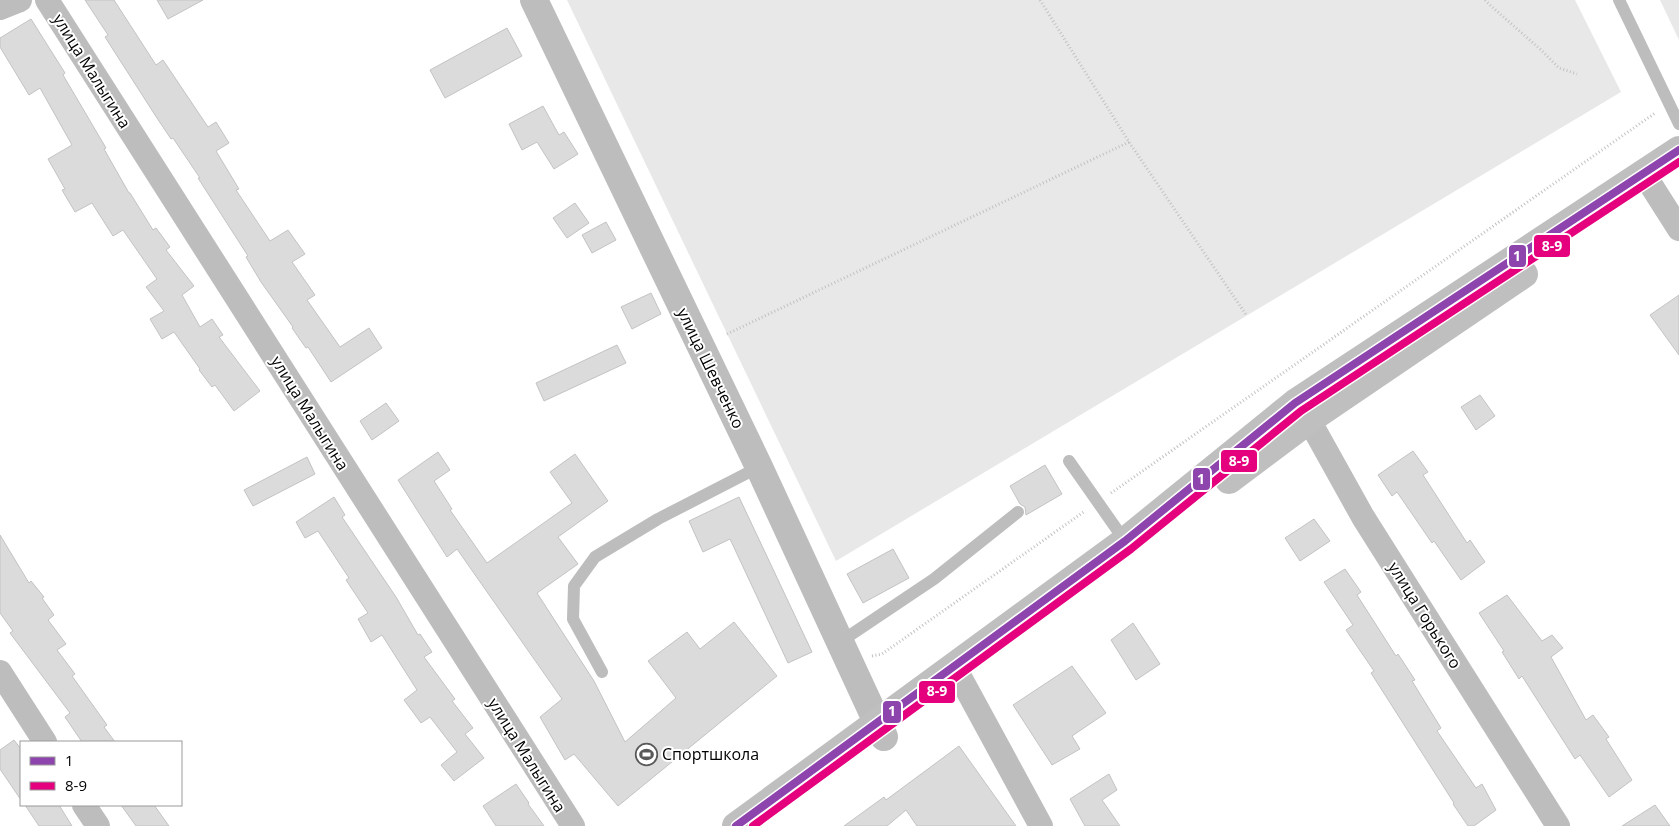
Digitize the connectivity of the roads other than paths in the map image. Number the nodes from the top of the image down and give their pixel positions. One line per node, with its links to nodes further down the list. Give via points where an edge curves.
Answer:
1 (20, 0): 5 (street)
2 (47, 0): 24 (street, улица Малыгина)
3 (534, 0): 13 (street, улица Шевченко)
4 (1619, 0): 6 (lane)
5 (0, 8)
6 (1679, 124)
7 (1679, 150): 9 (main road)
8 (1679, 167): 9 (main road)
9 (1648, 180): 10 (street); 11 (main road)
10 (1679, 229)
11 (1302, 411): 15 (main road); 19 (main road); 28 (street, улица Горького, via 1363,517)
12 (1070, 461): 15 (lane)
13 (759, 467): 16 (street, улица Шевченко); 18 (lane, via 658,519 595,557 574,586 573,619)
14 (1018, 512): 16 (lane)
15 (1124, 541): 19 (main road)
16 (844, 652): 20 (street, улица Шевченко)
17 (0, 672): 21 (street)
18 (602, 672)
19 (958, 673): 20 (main road); 27 (street)
20 (880, 730): 25 (main road); 26 (main road)
21 (44, 741)
22 (85, 806): 23 (street)
23 (98, 826)
24 (573, 826)
25 (736, 826)
26 (762, 826)
27 (1042, 826)
28 (1558, 826)

